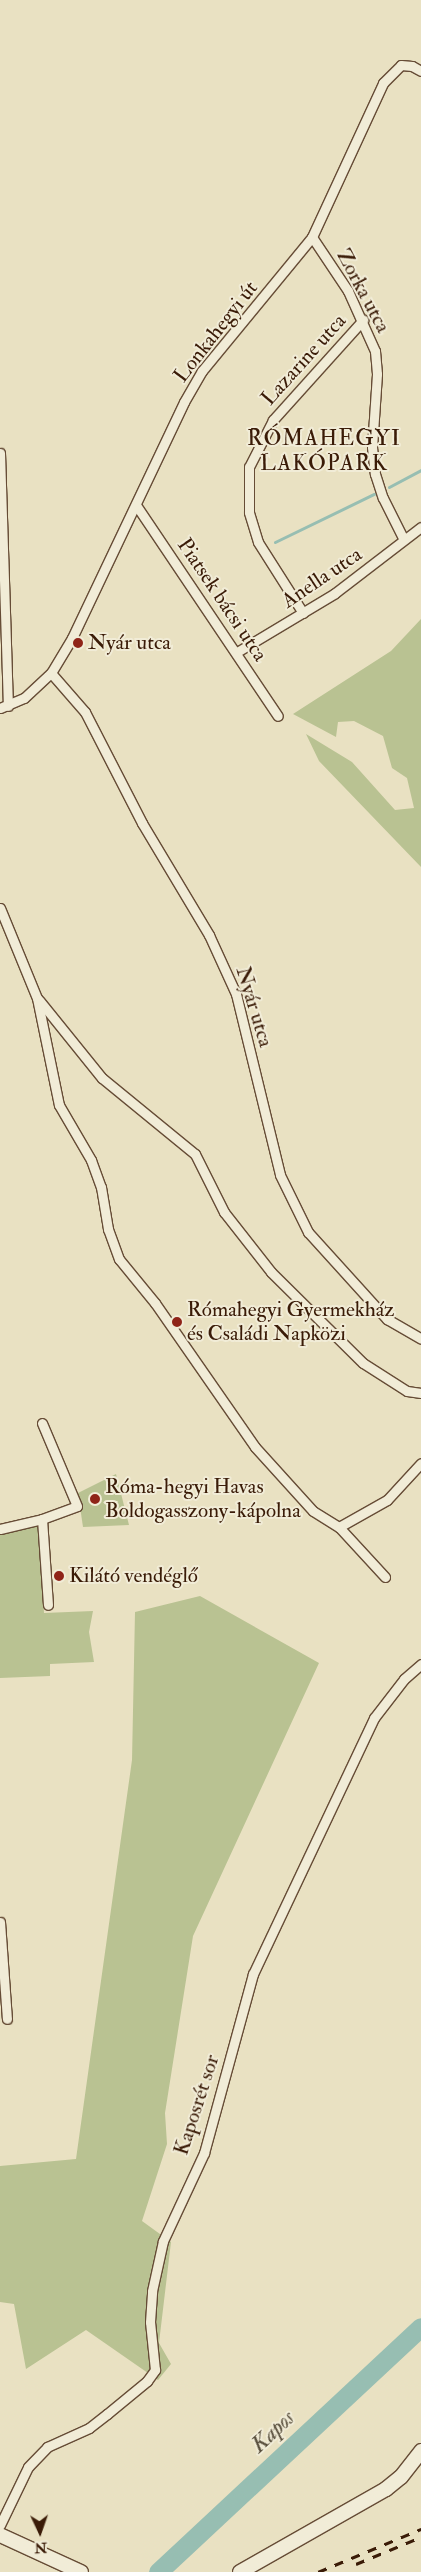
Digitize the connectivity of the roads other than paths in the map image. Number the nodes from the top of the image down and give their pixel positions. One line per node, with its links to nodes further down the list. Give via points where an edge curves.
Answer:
1 (421, 71): 2 (street, Lonkahegyi út, via 412,66 401,66 383,83)
2 (312, 237): 3 (street, Zorka utca); 5 (street, Lonkahegyi út, via 202,371)
3 (363, 320): 7 (street, Zorka utca, via 375,351 377,374 372,446 375,474); 8 (street, Lazarine utca, via 273,420 249,467 249,512 258,542)
4 (0, 453): 11 (street)
5 (136, 505): 9 (street, Piatsek bácsi utca); 10 (street, Lonkahegyi út, via 72,638)
6 (421, 527): 7 (street, Anella utca)
7 (403, 538): 8 (street, Anella utca, via 371,566)
8 (303, 613): 9 (street, Anella utca)
9 (237, 652): 12 (street, Piatsek bácsi utca)
10 (51, 673): 11 (street, Lonkahegyi út, via 39,687); 15 (street, Nyár utca, via 85,712 142,822 210,935 236,994 280,1175 308,1232 387,1319)
11 (4, 707)
12 (278, 716)
13 (0, 908): 14 (street)
14 (37, 998): 16 (street, via 102,1078 195,1154 224,1212 271,1272 363,1363 407,1391); 20 (street, via 59,1105 91,1160 119,1259 155,1303 255,1447 313,1511)
15 (421, 1339)
16 (421, 1393)
17 (42, 1423): 19 (street, via 77,1506)
18 (421, 1463): 20 (street, via 387,1500)
19 (42, 1519): 21 (street); 23 (street)
20 (339, 1527): 22 (street)
21 (0, 1529)
22 (385, 1577)
23 (48, 1605)
24 (421, 1664): 28 (street, Kaposrét sor, via 404,1679 374,1718 253,1974 204,2153 163,2241 152,2291 150,2322 155,2370 147,2381 89,2428 47,2447 28,2467)
25 (0, 1922): 26 (street)
26 (7, 2019)
27 (421, 2451): 31 (street, via 386,2489)
28 (0, 2525)
29 (0, 2535): 30 (street)
30 (81, 2572)
31 (240, 2572)

